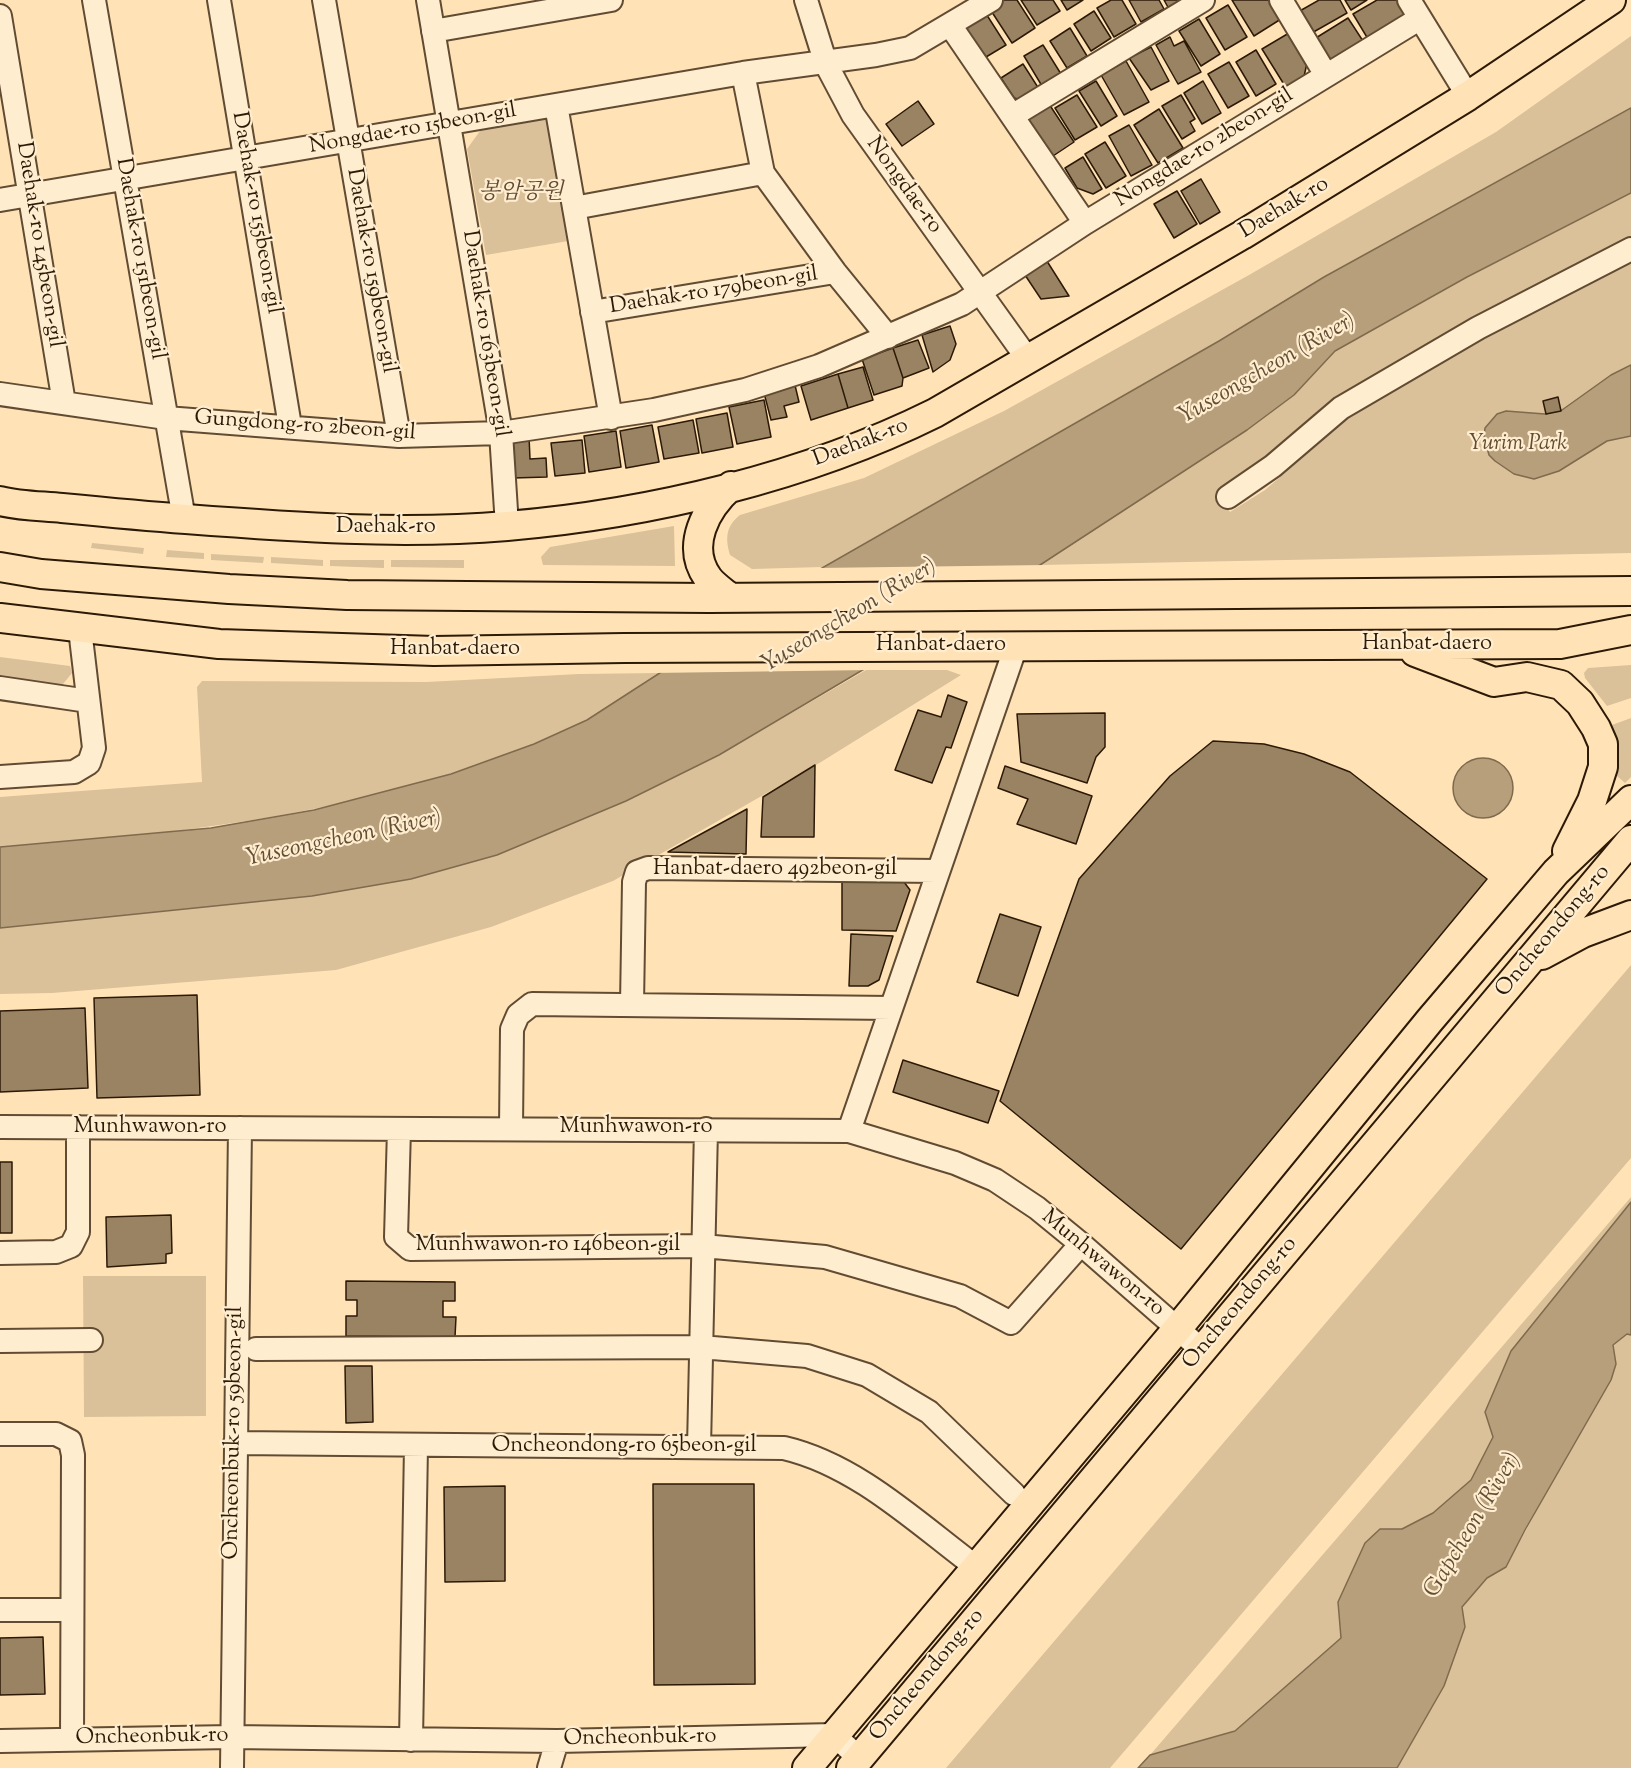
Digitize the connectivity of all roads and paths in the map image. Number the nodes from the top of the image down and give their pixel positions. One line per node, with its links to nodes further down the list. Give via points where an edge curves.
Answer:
1 (94, 0): 25 (street, Daehak-ro 151beon-gil)
2 (219, 0): 23 (street, Daehak-ro 155beon-gil)
3 (324, 0): 22 (street, Daehak-ro 159beon-gil)
4 (428, 0): 14 (street, Daehak-ro 163beon-gil)
5 (611, 0): 14 (street)
6 (806, 0): 15 (street, Nongdae-ro)
7 (992, 0): 13 (street, Nongdae-ro 15beon-gil)
8 (1203, 0): 20 (street)
9 (1281, 0): 17 (street)
10 (1611, 0): 18 (main road, Daehak-ro)
11 (1414, 10): 17 (street, Nongdae-ro 2beon-gil); 18 (street)
12 (0, 16): 26 (street, Daehak-ro 145beon-gil)
13 (950, 25): 15 (street, Nongdae-ro 15beon-gil, via 910,48); 20 (street)
14 (433, 31): 21 (street, Daehak-ro 163beon-gil)
15 (826, 64): 16 (street, Nongdae-ro 15beon-gil); 32 (street, Nongdae-ro, via 859,124)
16 (743, 73): 19 (street, Nongdae-ro 15beon-gil); 24 (street, Daehak-ro 179beon-gil)
17 (1326, 75): 29 (street, Nongdae-ro 2beon-gil)
18 (1468, 96): 35 (main road, Daehak-ro, via 1242,236)
19 (556, 105): 21 (street, Nongdae-ro 15beon-gil); 28 (street)
20 (1012, 116): 29 (street)
21 (449, 124): 22 (street, Nongdae-ro 15beon-gil); 41 (street, Daehak-ro 163beon-gil)
22 (348, 140): 23 (street, Nongdae-ro 15beon-gil); 42 (street, Daehak-ro 159beon-gil)
23 (245, 158): 25 (street, Nongdae-ro 15beon-gil); 40 (street, Daehak-ro 155beon-gil)
24 (763, 173): 28 (street); 31 (street, Daehak-ro 179beon-gil)
25 (125, 179): 26 (street, Nongdae-ro 15beon-gil); 38 (street, Daehak-ro 151beon-gil)
26 (30, 195): 27 (street, Nongdae-ro 15beon-gil); 37 (street, Daehak-ro 145beon-gil)
27 (0, 200)
28 (574, 208): 33 (street)
29 (1085, 223): 32 (street, Nongdae-ro 2beon-gil)
30 (1631, 249): 44 (street, via 1478,327 1341,408 1273,466)
31 (835, 272): 33 (street, Daehak-ro 179beon-gil); 34 (street, Daehak-ro 179beon-gil)
32 (980, 291): 34 (street, Gungdong-ro 2beon-gil, via 962,304); 35 (street, Nongdae-ro)
33 (592, 312): 39 (street)
34 (888, 337): 39 (street, Gungdong-ro 2beon-gil, via 819,366 745,390)
35 (1027, 358): 43 (main road, Daehak-ro, via 897,432 833,456)
36 (0, 394): 37 (street, Gungdong-ro 2beon-gil)
37 (64, 403): 38 (street, Gungdong-ro 2beon-gil)
38 (166, 418): 40 (street, Gungdong-ro 2beon-gil); 46 (street, Daehak-ro 151beon-gil)
39 (611, 418): 41 (street, Gungdong-ro 2beon-gil)
40 (291, 426): 42 (street, Gungdong-ro 2beon-gil)
41 (501, 433): 42 (street, Gungdong-ro 2beon-gil); 47 (street, Daehak-ro 163beon-gil)
42 (399, 436)
43 (731, 486): 47 (main road, Daehak-ro, via 633,507); 50 (main road, via 705,516 698,537 701,565)
44 (1228, 497)
45 (0, 501): 46 (main road, Daehak-ro)
46 (184, 519): 47 (main road, Daehak-ro, via 297,527)
47 (507, 526)
48 (0, 567): 50 (main road, via 218,588 347,595)
49 (1631, 591): 50 (main road, via 1066,597)
50 (720, 595)
51 (0, 618): 52 (main road, Hanbat-daero)
52 (80, 629): 55 (main road, Hanbat-daero, via 219,644 320,649); 57 (street)
53 (1631, 630): 54 (main road, Hanbat-daero, via 1560,644)
54 (1397, 645): 55 (main road, Hanbat-daero); 62 (main road, via 1494,682 1527,677 1561,685 1580,703 1603,744 1603,767 1592,801)
55 (1016, 646): 61 (street)
56 (0, 688): 57 (street)
57 (88, 701): 58 (street, via 94,748 89,763 74,772)
58 (0, 777)
59 (1631, 800): 62 (main road)
60 (1631, 840): 64 (main road, Oncheondong-ro)
61 (937, 871): 65 (street, Hanbat-daero 492beon-gil, via 648,868 637,872); 66 (street)
62 (1556, 872): 77 (main road, Oncheondong-ro)
63 (1631, 915): 64 (main road, via 1583,933)
64 (1529, 961): 82 (main road, Oncheondong-ro)
65 (632, 1004): 66 (street); 70 (street, via 532,1004 518,1015 512,1029)
66 (891, 1008): 73 (street)
67 (0, 1127): 68 (street, Munhwawon-ro)
68 (78, 1127): 69 (street, Munhwawon-ro); 76 (street, via 78,1232 71,1246 56,1252)
69 (240, 1128): 71 (street, Munhwawon-ro); 84 (street, Oncheonbuk-ro 59beon-gil)
70 (511, 1128): 71 (street, Munhwawon-ro); 72 (street, Munhwawon-ro)
71 (399, 1129): 75 (street, Munhwawon-ro 146beon-gil, via 396,1237 410,1249)
72 (706, 1129): 73 (street, Munhwawon-ro); 75 (street, Munhwawon-ro 146beon-gil)
73 (849, 1131): 74 (street, Munhwawon-ro, via 955,1163 994,1180)
74 (1081, 1244): 75 (street, Munhwawon-ro 146beon-gil, via 1011,1323 960,1296 825,1257); 77 (street, Munhwawon-ro)
75 (703, 1246): 80 (street, Munhwawon-ro 146beon-gil)
76 (0, 1253)
77 (1178, 1328): 82 (street, Munhwawon-ro); 88 (main road, Oncheondong-ro)
78 (91, 1340): 79 (street)
79 (0, 1341)
80 (701, 1347): 81 (street); 86 (street, Munhwawon-ro 146beon-gil); 87 (street, via 807,1356 867,1375 929,1412)
81 (256, 1349)
82 (1202, 1350): 97 (main road, Oncheondong-ro)
83 (0, 1434): 90 (street, via 56,1434 70,1441)
84 (235, 1443): 85 (street, Oncheondong-ro 65beon-gil); 92 (street, Oncheonbuk-ro 59beon-gil)
85 (416, 1446): 86 (street, Oncheondong-ro 65beon-gil); 94 (street)
86 (699, 1447): 88 (street, Oncheondong-ro 65beon-gil, via 784,1448 807,1453 867,1486)
87 (1014, 1494)
88 (976, 1567): 91 (main road, Oncheondong-ro)
89 (0, 1610): 90 (street)
90 (72, 1610): 93 (street)
91 (834, 1735): 96 (street, Oncheonbuk-ro); 97 (street); 100 (main road, Oncheondong-ro)
92 (231, 1737): 93 (street, Oncheonbuk-ro); 94 (street, Oncheonbuk-ro); 98 (street, Oncheonbuk-ro 59beon-gil)
93 (72, 1739): 95 (street, Oncheonbuk-ro)
94 (411, 1740): 96 (street, Oncheonbuk-ro)
95 (0, 1741)
96 (557, 1741): 99 (street)
97 (855, 1763)
98 (232, 1768)
99 (549, 1768)
100 (807, 1768)

